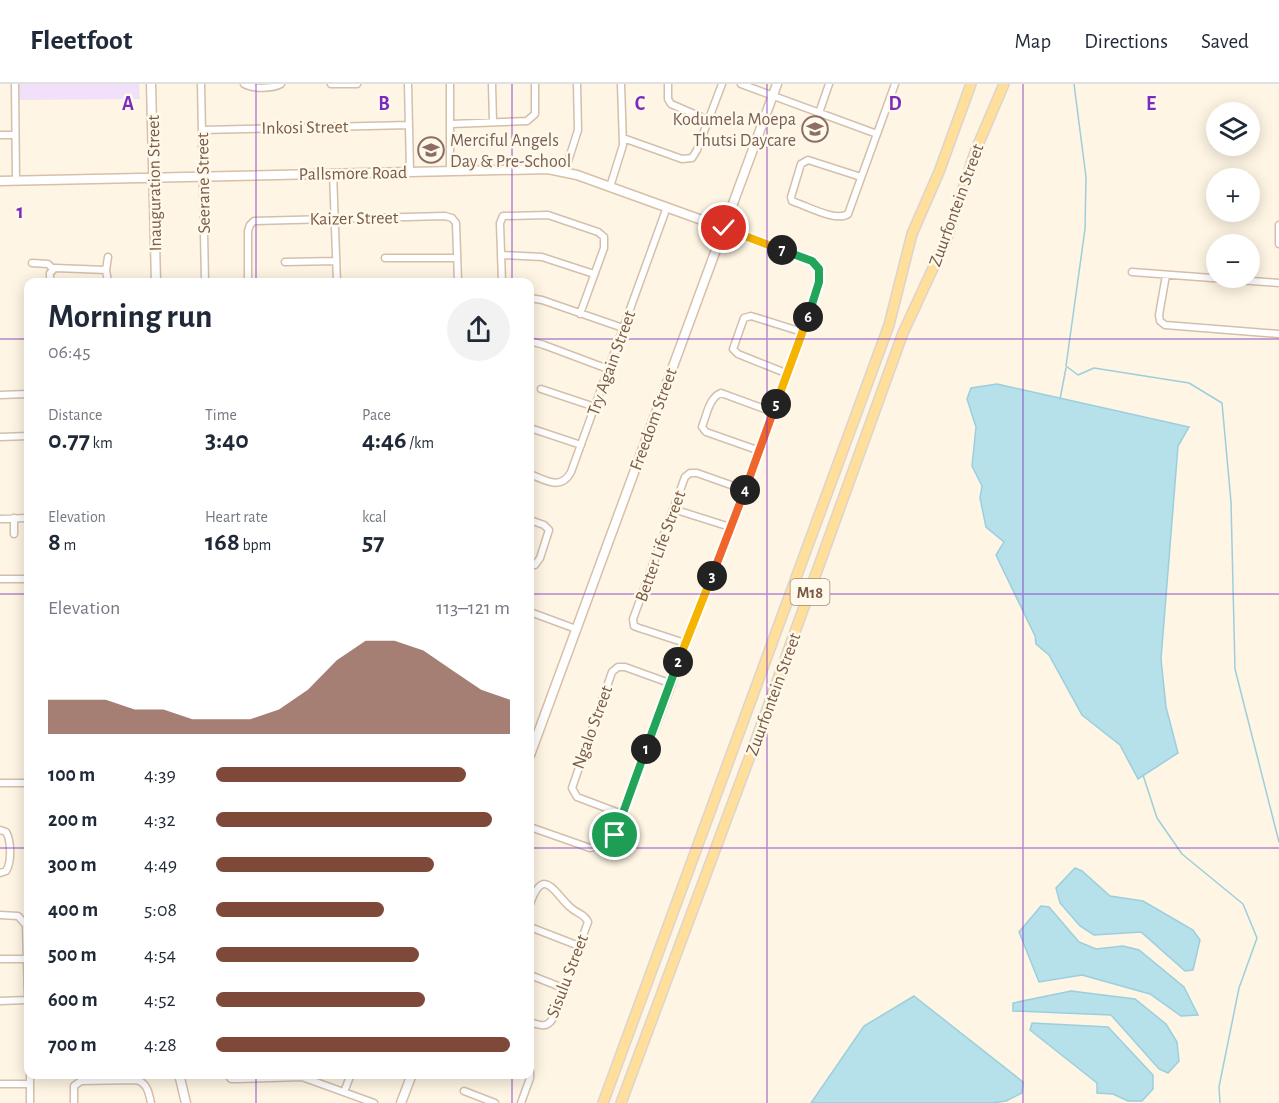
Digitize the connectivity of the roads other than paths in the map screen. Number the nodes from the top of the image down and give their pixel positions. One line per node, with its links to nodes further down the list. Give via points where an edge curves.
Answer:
1 (15, 84): 31 (street)
2 (151, 84): 38 (street, Inauguration Street)
3 (201, 84): 28 (street, Seerane Street)
4 (244, 84): 21 (street)
5 (331, 84): 6 (street)
6 (357, 84)
7 (408, 84): 27 (street)
8 (450, 84): 26 (street)
9 (492, 84): 25 (street)
10 (535, 84): 25 (street, via 534,117 523,122)
11 (578, 84): 35 (street, via 578,130)
12 (621, 84): 32 (street)
13 (668, 84): 24 (street, via 671,104)
14 (722, 84): 24 (street)
15 (741, 84): 22 (street)
16 (777, 84): 22 (street, Freedom Street)
17 (830, 84): 23 (street)
18 (895, 84): 29 (street)
19 (970, 84): 142 (main road, Zuurfontein Street / M18, via 912,234 889,325)
20 (1004, 84): 143 (main road, Zuurfontein Street / M18, via 971,164 947,238 903,333)
21 (280, 85)
22 (773, 96): 23 (street); 46 (street, Freedom Street)
23 (819, 113): 29 (street)
24 (708, 120): 32 (street, via 692,158 682,159)
25 (493, 122): 26 (street)
26 (451, 124): 33 (street)
27 (409, 125): 28 (street, Inkosi Street); 34 (street)
28 (202, 130): 37 (street, Seerane Street)
29 (877, 134): 39 (street)
30 (0, 135): 31 (street)
31 (15, 135): 40 (street)
32 (623, 138): 42 (street)
33 (450, 170): 34 (street, Pallsmore Road); 35 (street, Pallsmore Road)
34 (410, 171): 36 (street, Pallsmore Road)
35 (565, 171): 42 (street, Pallsmore Road)
36 (333, 173): 37 (street, Pallsmore Road); 44 (street)
37 (203, 176): 38 (street, Pallsmore Road); 63 (street, Seerane Street)
38 (154, 177): 40 (street, Pallsmore Road); 62 (street, Inauguration Street)
39 (861, 177): 39 (street, via 844,217 792,201 800,167 807,160)
40 (16, 180): 41 (street, Pallsmore Road)
41 (0, 181)
42 (610, 187): 43 (street, Pallsmore Road)
43 (667, 207): 46 (street, Pallsmore Road); 71 (street, Try Again Street)
44 (334, 219): 51 (street, Kaizer Street, via 449,217 456,224); 52 (street); 64 (street, Kaizer Street, via 252,223 248,231)
45 (1279, 225): 47 (street)
46 (724, 228): 72 (street, Pallsmore Road, via 817,265 819,282); 100 (street, Freedom Street)
47 (1279, 244)
48 (502, 255): 58 (street, via 542,257); 58 (street, via 502,218 548,215 604,237); 67 (street)
49 (108, 257): 56 (street)
50 (385, 258): 51 (street)
51 (458, 258): 66 (street, Kaizer Street)
52 (336, 261): 53 (street); 65 (street)
53 (285, 262)
54 (32, 263): 55 (street)
55 (53, 269): 56 (street); 60 (street)
56 (106, 270): 61 (street)
57 (1132, 272): 59 (street)
58 (594, 274): 70 (street)
59 (1166, 274): 68 (street); 73 (street, via 1160,315 1165,325)
60 (50, 278)
61 (107, 278)
62 (156, 278)
63 (205, 278)
64 (248, 278)
65 (337, 278)
66 (458, 278)
67 (502, 278)
68 (1279, 283)
69 (534, 299): 70 (street)
70 (580, 314): 71 (street)
71 (623, 328): 75 (street, Try Again Street)
72 (802, 332): 76 (street, Pallsmore Road); 76 (street, via 751,316 744,318 734,342 733,349 738,354)
73 (1279, 334)
74 (534, 342): 75 (street)
75 (608, 369): 80 (street, Try Again Street)
76 (788, 374): 81 (street, Pallsmore Road)
77 (541, 389): 80 (street)
78 (0, 394): 79 (street)
79 (24, 394)
80 (595, 407): 85 (street, Try Again Street)
81 (773, 412): 86 (street, Pallsmore Road); 86 (street, via 721,393 714,397 703,424 706,432)
82 (534, 429): 85 (street)
83 (0, 436): 84 (street)
84 (24, 436)
85 (581, 446): 87 (street, Try Again Street, via 564,482)
86 (760, 451): 88 (street, Pallsmore Road)
87 (534, 475)
88 (745, 490): 89 (street, Better Life Street, via 690,473); 94 (street, Pallsmore Road)
89 (673, 509): 94 (street); 101 (street, Better Life Street, via 633,622 634,626)
90 (14, 518): 91 (street); 92 (street); 95 (street)
91 (24, 518)
92 (0, 519)
93 (534, 521): 96 (street, via 549,530)
94 (730, 527): 101 (street, Pallsmore Road)
95 (14, 534)
96 (534, 565)
97 (0, 579): 98 (street)
98 (24, 579)
99 (534, 613): 100 (street)
100 (576, 629): 103 (street, Freedom Street)
101 (685, 643): 102 (street, Pallsmore Road)
102 (672, 684): 106 (street, Pallsmore Road); 106 (street, Ngalo Street, via 625,668 618,667 612,672 572,788 577,797)
103 (534, 744)
104 (0, 783): 105 (street)
105 (24, 783)
106 (622, 814): 107 (street, Pallsmore Road, via 615,835 594,848)
107 (534, 828)
108 (0, 830): 109 (street, via 9,836 10,865)
109 (0, 873)
110 (534, 891): 114 (street, Sisulu Street, via 548,885 584,915 587,920)
111 (0, 915): 112 (street, via 16,915)
112 (24, 921)
113 (534, 929): 114 (street)
114 (579, 946): 118 (street, Sisulu Street)
115 (0, 959): 116 (street)
116 (24, 959)
117 (534, 977): 118 (street)
118 (563, 988): 121 (street, Sisulu Street, via 551,1022 544,1026)
119 (24, 999): 120 (street)
120 (0, 1001)
121 (534, 1023)
122 (30, 1079): 131 (street)
123 (179, 1079): 137 (street)
124 (233, 1079): 125 (street)
125 (258, 1079)
126 (308, 1079): 133 (street)
127 (349, 1079): 133 (street)
128 (410, 1079): 139 (street)
129 (530, 1079): 141 (street)
130 (0, 1084): 131 (street)
131 (30, 1084): 134 (street)
132 (464, 1091): 140 (street)
133 (344, 1092): 138 (street)
134 (30, 1103)
135 (74, 1103): 136 (street, via 74,1086 81,1081 136,1080 145,1085)
136 (151, 1103)
137 (186, 1103)
138 (375, 1103)
139 (401, 1103)
140 (495, 1103)
141 (521, 1103)
142 (603, 1103)
143 (621, 1103)

